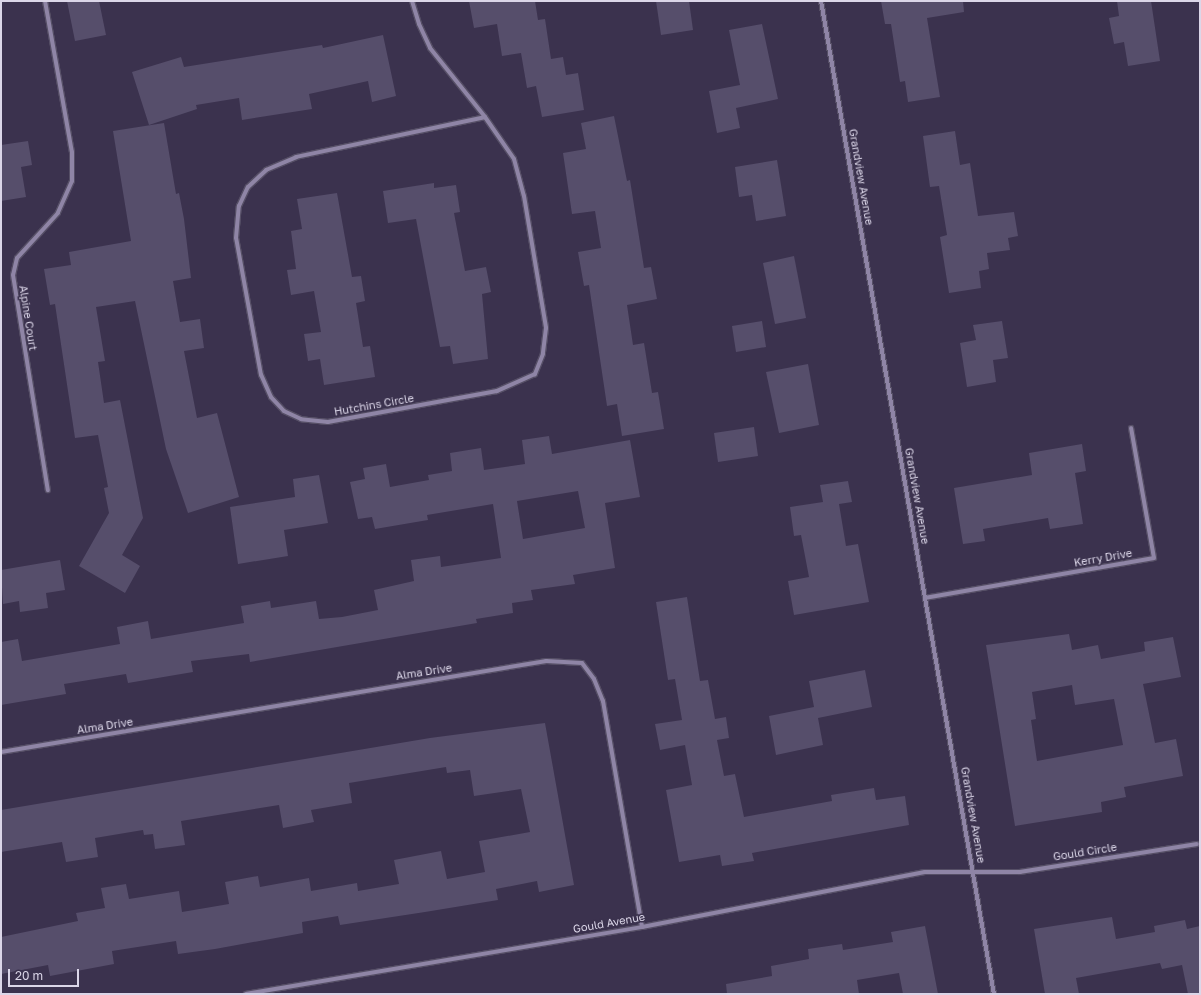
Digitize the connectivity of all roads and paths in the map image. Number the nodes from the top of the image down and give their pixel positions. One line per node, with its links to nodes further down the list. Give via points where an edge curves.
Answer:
1 (45, 1): 6 (street, Alpine Court, via 72,152 72,180 58,213 17,258 13,275)
2 (412, 1): 4 (street, Hutchins Circle, via 430,48)
3 (821, 1): 7 (street, Grandview Avenue)
4 (485, 117): 4 (street, Hutchins Circle, via 514,159 524,196 546,328 543,354 535,374 497,391 328,422 301,419 284,411 271,397 261,375 236,238 239,206 248,186 266,170 296,157)
5 (1131, 428): 7 (street, Kerry Drive, via 1154,558)
6 (48, 490)
7 (925, 598): 10 (street, Grandview Avenue)
8 (1, 752): 11 (street, Alma Drive, via 546,661 582,663 594,679 603,701)
9 (1197, 844): 10 (street, Gould Circle, via 1020,872)
10 (975, 872): 11 (street, Gould Avenue, via 925,872); 13 (street, Grandview Avenue)
11 (642, 927): 12 (street, Gould Avenue)
12 (246, 994)
13 (994, 994)

